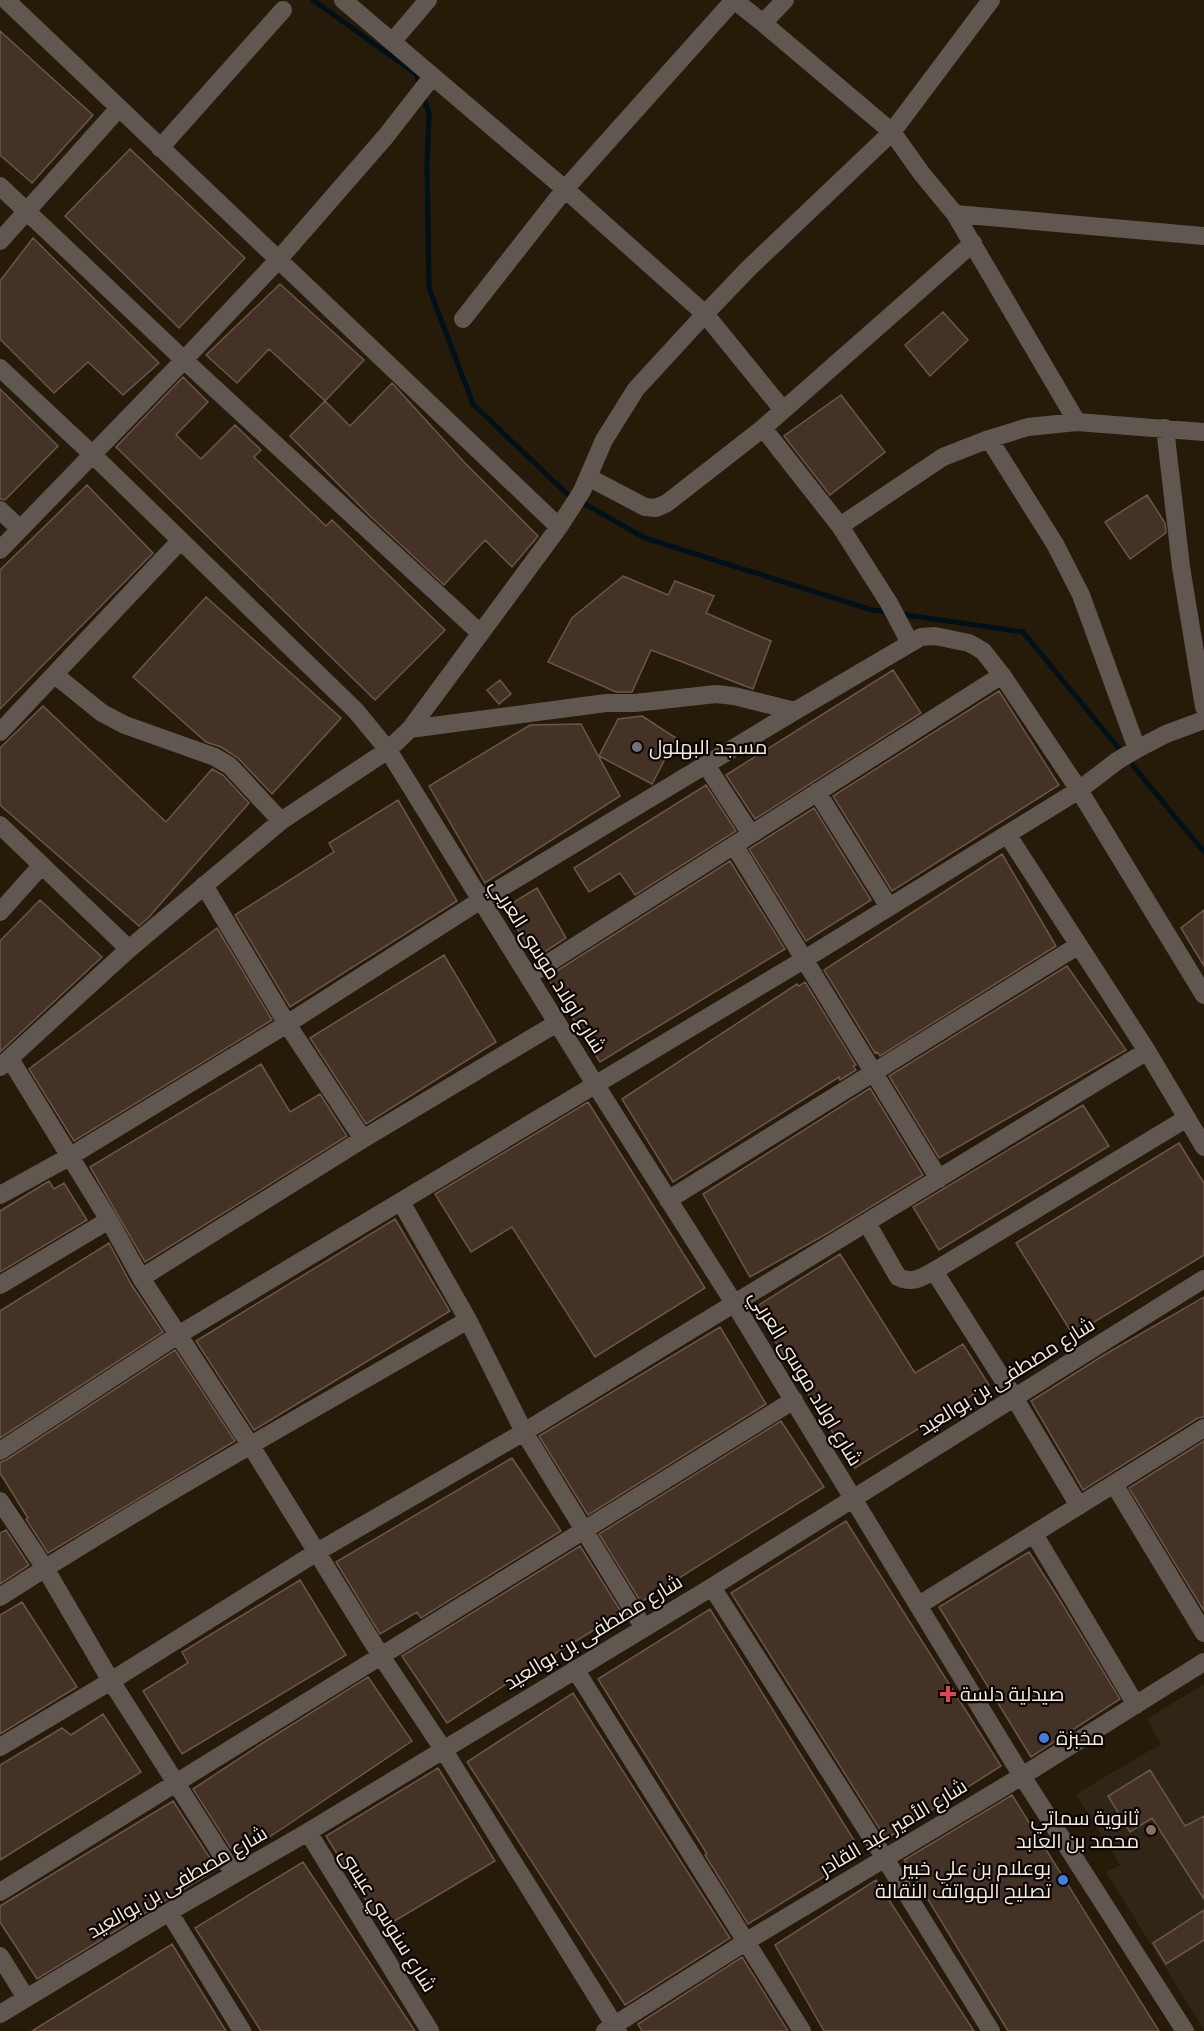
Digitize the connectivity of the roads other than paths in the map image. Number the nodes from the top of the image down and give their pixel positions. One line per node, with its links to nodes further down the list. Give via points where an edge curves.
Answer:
1 (6, 0): 11 (street)
2 (343, 0): 9 (street)
3 (428, 0): 9 (street)
4 (734, 0): 8 (street); 15 (street)
5 (785, 0): 8 (street)
6 (991, 0): 12 (street)
7 (283, 10): 13 (street)
8 (763, 23): 12 (street)
9 (392, 42): 10 (street)
10 (432, 77): 15 (street); 21 (street)
11 (118, 108): 13 (street); 16 (street)
12 (892, 132): 17 (street); 22 (street)
13 (160, 148): 21 (street)
14 (0, 186): 16 (street)
15 (565, 189): 22 (street); 23 (street)
16 (26, 211): 19 (street); 24 (street)
17 (955, 214): 18 (street); 20 (street)
18 (1204, 236)
19 (0, 241)
20 (973, 243): 26 (street); 27 (street)
21 (279, 259): 24 (street); 35 (street)
22 (705, 314): 26 (street); 33 (street, via 636,389 604,440)
23 (463, 319)
24 (184, 360): 32 (street); 40 (street)
25 (0, 368): 32 (street, شارع اولاد موسى العربي)
26 (783, 410): 28 (street)
27 (1077, 422): 29 (street); 31 (street, via 1028,427)
28 (764, 428): 33 (street, via 667,503 656,507 645,507); 36 (street)
29 (1165, 428): 30 (street); 44 (street, via 1181,567)
30 (1204, 432)
31 (989, 439): 36 (street, via 943,457); 49 (street, via 1055,544 1081,595)
32 (93, 454): 37 (street); 38 (street, شارع اولاد موسى العربي)
33 (585, 484): 35 (street)
34 (0, 510): 37 (street)
35 (559, 526): 40 (street)
36 (840, 526): 41 (street)
37 (20, 529): 39 (street)
38 (180, 542): 42 (street); 50 (street, شارع اولاد موسى العربي, via 356,711)
39 (0, 550)
40 (479, 632): 47 (street)
41 (910, 643): 43 (street, via 935,636 969,643 983,651); 45 (street)
42 (55, 675): 48 (street); 54 (street, via 102,713 125,725 230,766)
43 (1002, 675): 52 (street); 53 (street)
44 (1204, 707)
45 (795, 711): 47 (street, via 716,694 606,703); 51 (street)
46 (1204, 720): 49 (street)
47 (410, 729): 50 (street)
48 (0, 732)
49 (1137, 749): 52 (street)
50 (388, 750): 54 (street); 61 (street, شارع اولاد موسى العربي)
51 (706, 765): 56 (street); 61 (street)
52 (1079, 790): 57 (street); 68 (street)
53 (817, 792): 56 (street); 62 (street)
54 (281, 821): 60 (street)
55 (0, 825): 59 (street)
56 (751, 834): 58 (street)
57 (1007, 834): 62 (street); 64 (street)
58 (734, 844): 66 (street); 67 (street)
59 (42, 865): 63 (street); 65 (street)
60 (204, 885): 65 (street); 70 (street)
61 (481, 900): 67 (street, شارع اولاد موسى العربي); 70 (street)
62 (889, 907): 66 (street)
63 (0, 912)
64 (1079, 945): 71 (street); 73 (street)
65 (129, 949): 72 (street)
66 (805, 960): 73 (street); 74 (street)
67 (528, 976): 69 (street, شارع اولاد موسى العربي)
68 (1204, 995)
69 (557, 1023): 74 (street, شارع اولاد موسى العربي); 76 (street)
70 (287, 1024): 76 (street); 78 (street)
71 (1147, 1051): 75 (street); 79 (street)
72 (5, 1063): 78 (street)
73 (875, 1072): 79 (street); 81 (street)
74 (595, 1084): 81 (street, شارع اولاد موسى العربي); 82 (street)
75 (1187, 1118): 77 (street); 85 (street)
76 (363, 1139): 86 (street)
77 (1204, 1147)
78 (69, 1157): 80 (street); 83 (street)
79 (939, 1179): 84 (street)
80 (0, 1195)
81 (668, 1200): 89 (street, شارع اولاد موسى العربي)
82 (401, 1202): 90 (street); 91 (street)
83 (109, 1220): 86 (street); 88 (street)
84 (867, 1223): 85 (street, via 898,1278 906,1282); 89 (street)
85 (934, 1271): 92 (street)
86 (141, 1278): 91 (street)
87 (1204, 1279): 92 (street, شارع مصطفى بن بوالعيد)
88 (0, 1285)
89 (734, 1303): 93 (street, شارع اولاد موسى العربي); 95 (street)
90 (468, 1320): 95 (street); 96 (street)
91 (178, 1335): 96 (street); 97 (street)
92 (1014, 1397): 99 (street, شارع مصطفى بن بوالعيد); 101 (street)
93 (794, 1400): 99 (street, شارع اولاد موسى العربي); 102 (street)
94 (1204, 1428): 98 (street)
95 (524, 1432): 102 (street); 104 (street)
96 (251, 1446): 104 (street); 105 (street)
97 (0, 1451)
98 (1114, 1484): 101 (street); 110 (street)
99 (853, 1499): 106 (street, شارع مصطفى بن بوالعيد); 108 (street, شارع اولاد موسى العربي)
100 (0, 1501): 105 (street)
101 (1079, 1506): 103 (street)
102 (583, 1531): 109 (street); 111 (street)
103 (1034, 1534): 108 (street); 115 (street)
104 (316, 1552): 111 (street); 114 (street)
105 (45, 1568): 107 (street); 114 (street)
106 (712, 1587): 109 (street, شارع مصطفى بن بوالعيد); 121 (street)
107 (0, 1597)
108 (919, 1605): 118 (street, شارع اولاد موسى العربي)
109 (644, 1628): 113 (street, شارع مصطفى بن بوالعيد)
110 (1204, 1633)
111 (381, 1656): 117 (street); 119 (street)
112 (1204, 1662): 115 (street, شارع الأمير عبد القادر)
113 (575, 1669): 117 (street, شارع مصطفى بن بوالعيد); 125 (street)
114 (111, 1681): 116 (street); 119 (street)
115 (1136, 1705): 118 (street, شارع الأمير عبد القادر)
116 (0, 1747)
117 (443, 1749): 120 (street, شارع مصطفى بن بوالعيد); 129 (street)
118 (1022, 1776): 121 (street, شارع الأمير عبد القادر); 134 (street, شارع اولاد موسى العربي)
119 (176, 1784): 122 (street); 123 (street)
120 (308, 1832): 122 (street, شارع مصطفى بن بوالعيد); 131 (street, شارع سنوسي عيسى)
121 (884, 1857): 125 (street, شارع الأمير عبد القادر); 133 (street)
122 (234, 1874): 124 (street, شارع مصطفى بن بوالعيد)
123 (0, 1892)
124 (169, 1912): 127 (street, شارع مصطفى بن بوالعيد); 130 (street)
125 (747, 1941): 129 (street, شارع الأمير عبد القادر); 132 (street)
126 (0, 1956): 127 (street)
127 (26, 1998): 128 (street, شارع مصطفى بن بوالعيد)
128 (0, 2014)
129 (613, 2029)
130 (242, 2031)
131 (430, 2031)
132 (802, 2031)
133 (991, 2031)
134 (1185, 2031)

